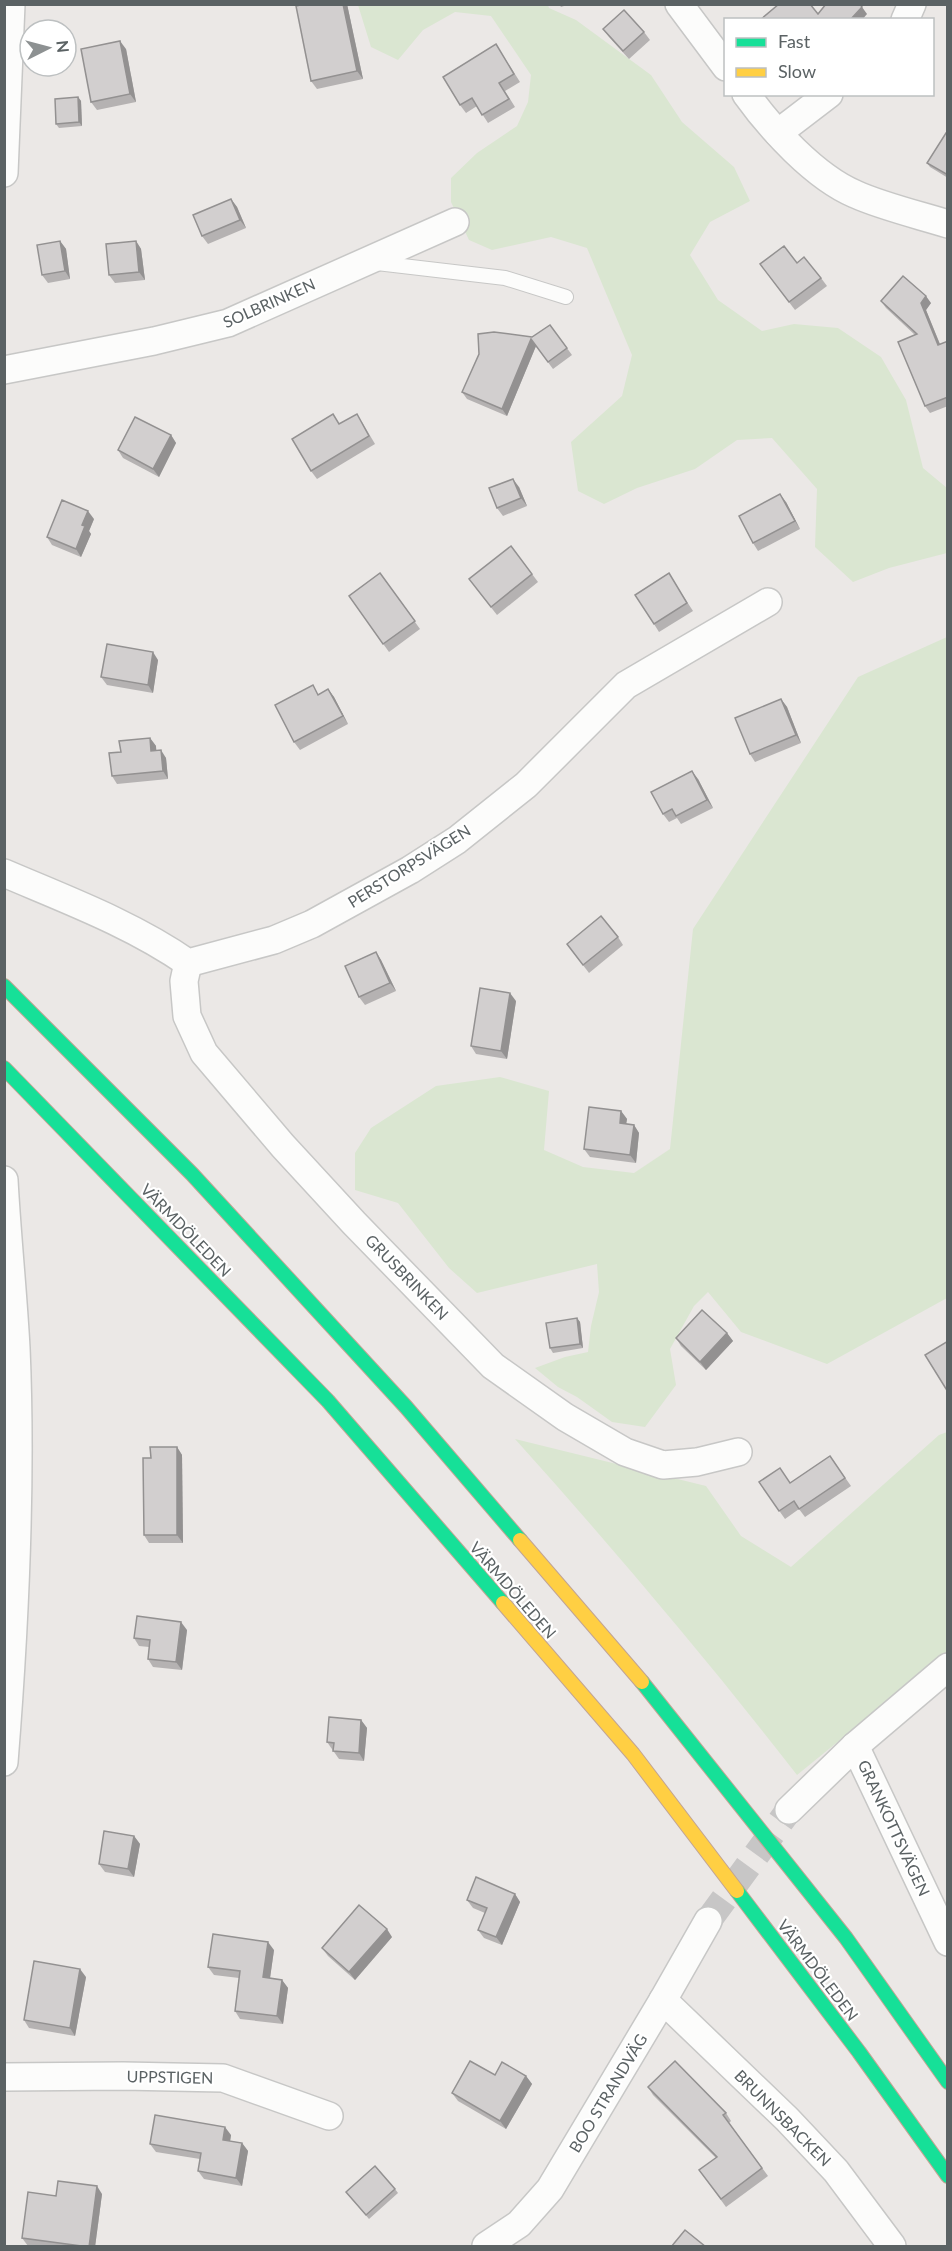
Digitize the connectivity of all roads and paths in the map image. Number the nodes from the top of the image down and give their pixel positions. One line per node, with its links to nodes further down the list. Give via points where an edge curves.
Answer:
1 (11, 4): 9 (street)
2 (679, 4): 5 (street)
3 (912, 4): 4 (street)
4 (906, 18)
5 (724, 64)
6 (748, 96): 8 (street)
7 (826, 96): 8 (street)
8 (778, 133): 11 (street, via 818,171 855,194)
9 (4, 173)
10 (455, 222): 12 (street, SOLBRINKEN)
11 (948, 224)
12 (364, 261): 13 (lane, via 505,278); 14 (street, SOLBRINKEN, via 228,323)
13 (566, 297)
14 (4, 370)
15 (768, 602): 17 (street, PERSTORPSVÄGEN, via 626,685 526,785 457,840 410,870 312,924 274,940)
16 (4, 873): 17 (street, via 125,925)
17 (188, 963): 21 (street, GRUSBRINKEN, via 184,981 187,1016 204,1053 291,1155 493,1366 565,1417 625,1452 663,1465)
18 (4, 986): 31 (highway, via 192,1174 406,1407 629,1666 846,1938)
19 (4, 1068): 33 (highway, VÄRMDÖLEDEN, via 328,1401 633,1754)
20 (4, 1180): 22 (street, via 16,1348)
21 (738, 1452)
22 (11, 1487): 25 (street, via 10,1691)
23 (948, 1667): 24 (street)
24 (855, 1746): 26 (street); 28 (street, GRANKOTTSVÄGEN)
25 (4, 1762)
26 (789, 1810)
27 (708, 1921): 29 (street, BOO STRANDVÄG)
28 (948, 1942)
29 (663, 2000): 34 (street, BOO STRANDVÄG, via 550,2189 519,2224); 35 (street, BRUNNSBACKEN, via 828,2163)
30 (4, 2077): 32 (street, UPPSTIGEN, via 223,2078)
31 (948, 2082)
32 (329, 2116)
33 (948, 2176)
34 (486, 2247)
35 (892, 2247)

